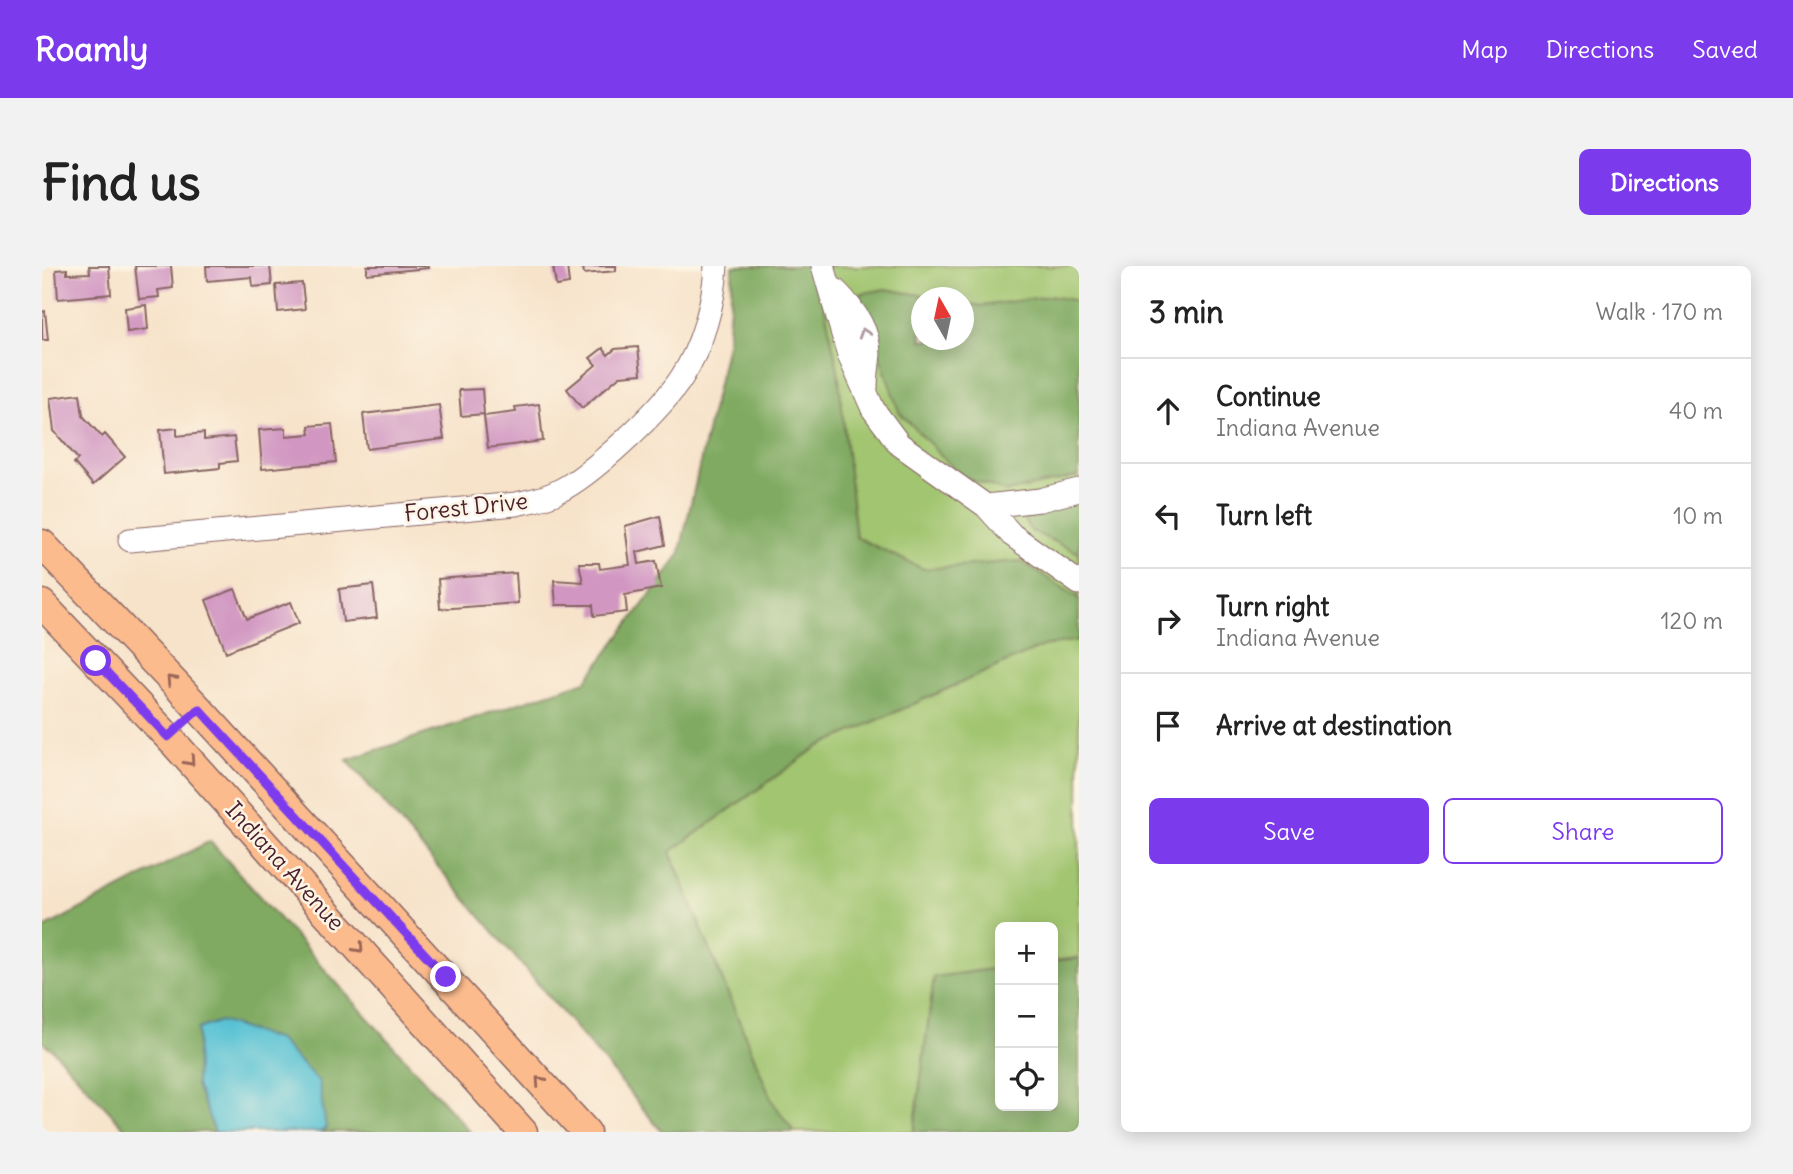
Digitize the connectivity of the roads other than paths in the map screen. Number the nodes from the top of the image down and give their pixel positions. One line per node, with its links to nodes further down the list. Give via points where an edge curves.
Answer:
1 (716, 266): 5 (street, Forest Drive, via 699,345 682,377 629,436 558,492 516,504)
2 (827, 276): 4 (street, via 866,332 866,391 873,409 899,444)
3 (1079, 490): 4 (street)
4 (986, 506): 7 (street, via 1012,535)
5 (130, 540)
6 (42, 544): 9 (main road, Indiana Avenue, one-way to 6)
7 (1079, 583)
8 (42, 604): 10 (main road, Indiana Avenue)
9 (199, 709): 10 (main road); 12 (main road, Indiana Avenue, one-way to 9)
10 (168, 737): 11 (main road, Indiana Avenue, one-way to 11)
11 (523, 1132)
12 (586, 1132)

